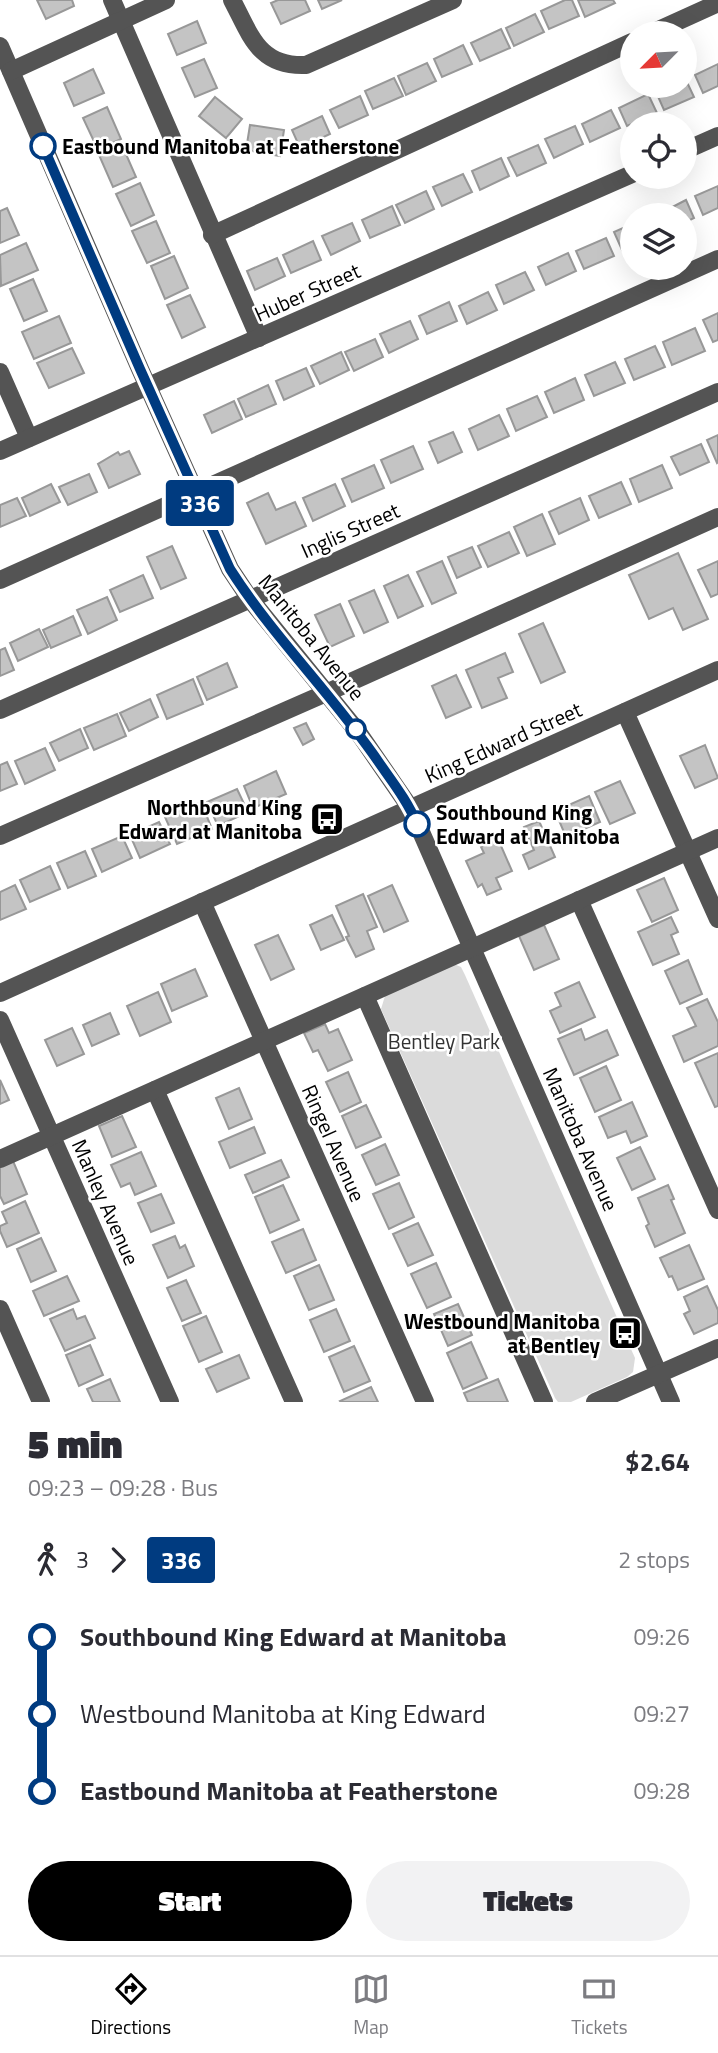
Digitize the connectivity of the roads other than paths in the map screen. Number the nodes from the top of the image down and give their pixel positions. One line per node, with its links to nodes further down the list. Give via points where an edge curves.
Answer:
1 (112, 0): 6 (street)
2 (166, 0): 6 (street)
3 (232, 0): 4 (street, via 256,47 267,56 306,65)
4 (453, 0)
5 (718, 3): 7 (street)
6 (121, 20): 10 (street); 14 (street)
7 (678, 21)
8 (0, 46): 10 (street, Manitoba Avenue)
9 (620, 48): 14 (street)
10 (11, 71): 18 (street, Manitoba Avenue)
11 (718, 136): 12 (street)
12 (697, 145)
13 (620, 179): 16 (street, Huber Street)
14 (212, 234): 16 (street)
15 (718, 259): 22 (street)
16 (259, 338): 18 (street, Huber Street)
17 (0, 372): 20 (street)
18 (148, 387): 20 (street, Huber Street); 22 (street, Manitoba Avenue)
19 (718, 392): 25 (street, Inglis Street)
20 (29, 438): 21 (street, Huber Street)
21 (0, 451)
22 (195, 493): 24 (street); 25 (street, Manitoba Avenue, via 230,569)
23 (718, 517): 27 (street)
24 (0, 580)
25 (250, 599): 27 (street, Manitoba Avenue); 28 (street, Inglis Street)
26 (718, 670): 29 (street, King Edward Street)
27 (326, 693): 30 (street, Manitoba Avenue); 31 (street)
28 (0, 710)
29 (625, 712): 30 (street, King Edward Street); 33 (street)
30 (411, 809): 35 (street, King Edward Street); 37 (street, Manitoba Avenue)
31 (0, 836)
32 (718, 838): 33 (street)
33 (688, 852): 34 (street); 36 (street)
34 (579, 900): 37 (street); 45 (street)
35 (202, 902): 38 (street, King Edward Street); 41 (street, Ringel Avenue)
36 (718, 919)
37 (472, 948): 39 (street); 48 (street, Manitoba Avenue)
38 (0, 993)
39 (365, 996): 41 (street); 53 (street)
40 (0, 1020): 43 (street, Manley Avenue)
41 (264, 1041): 42 (street); 52 (street, Ringel Avenue)
42 (155, 1090): 43 (street); 51 (street)
43 (52, 1136): 44 (street); 50 (street, Manley Avenue)
44 (0, 1159)
45 (718, 1210)
46 (0, 1309): 49 (street)
47 (718, 1348): 48 (street)
48 (658, 1374): 54 (street); 55 (street, Manitoba Avenue)
49 (41, 1402)
50 (170, 1402)
51 (294, 1402)
52 (425, 1402)
53 (544, 1402)
54 (595, 1402)
55 (671, 1402)

